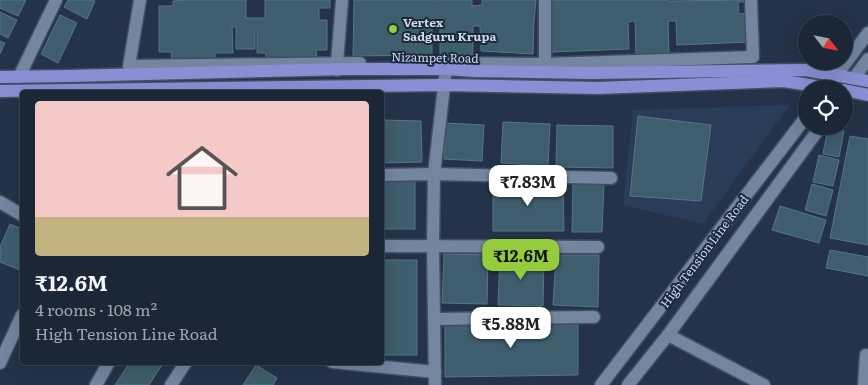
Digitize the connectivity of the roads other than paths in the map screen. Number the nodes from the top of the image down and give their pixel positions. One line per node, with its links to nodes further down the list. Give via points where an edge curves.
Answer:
1 (56, 0): 15 (street)
2 (140, 0): 9 (street, via 130,66)
3 (342, 0): 9 (street)
4 (545, 0): 10 (street)
5 (751, 0): 10 (street, via 754,57)
6 (868, 32): 7 (street)
7 (853, 53): 8 (street)
8 (867, 60): 16 (street)
9 (337, 66): 10 (street); 11 (main road, Nizampet Road); 15 (main road, Nizampet Road)
10 (545, 68): 11 (main road, Nizampet Road); 13 (main road, Nizampet Road, via 590,73 806,70)
11 (446, 69): 19 (street)
12 (840, 70): 13 (street)
13 (836, 76): 16 (main road, Nizampet Road)
14 (0, 77): 15 (main road, Nizampet Road)
15 (19, 77)
16 (854, 78): 17 (main road, Nizampet Road)
17 (868, 81)
18 (798, 83): 19 (main road, via 596,88)
19 (444, 85): 20 (main road); 27 (street)
20 (271, 90)
21 (0, 91): 22 (main road)
22 (20, 91)
23 (853, 93): 24 (main road)
24 (868, 96)
25 (798, 127): 35 (street, High Tension Line Road)
26 (814, 135): 36 (street, High Tension Line Road)
27 (434, 174): 28 (street); 29 (street); 33 (street)
28 (384, 175)
29 (611, 178)
30 (0, 202): 31 (street)
31 (20, 214)
32 (384, 246): 33 (street)
33 (433, 246): 34 (street); 39 (street)
34 (598, 247)
35 (702, 253): 36 (street); 49 (street, High Tension Line Road)
36 (719, 266): 40 (street, High Tension Line Road)
37 (594, 317): 39 (street)
38 (20, 319): 42 (street)
39 (434, 319): 46 (street)
40 (668, 334): 50 (street, High Tension Line Road); 51 (street)
41 (868, 356): 52 (street)
42 (0, 363)
43 (106, 365): 47 (street)
44 (184, 365): 48 (street)
45 (351, 365): 46 (street)
46 (435, 378)
47 (96, 385)
48 (171, 385)
49 (601, 385)
50 (628, 385)
51 (764, 385)
52 (864, 385)

